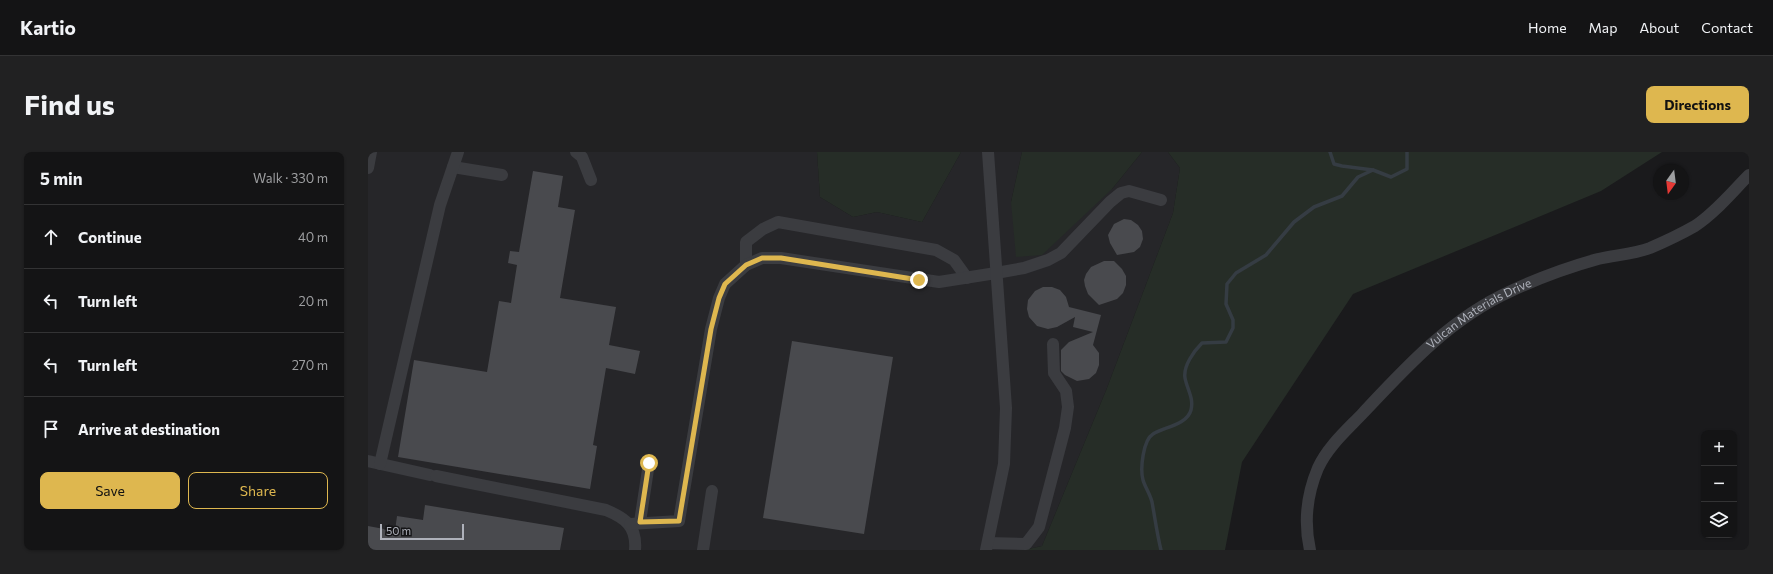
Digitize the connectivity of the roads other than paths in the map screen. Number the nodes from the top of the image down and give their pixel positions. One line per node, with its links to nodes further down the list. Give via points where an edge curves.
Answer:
1 (371, 152): 6 (street)
2 (458, 152): 5 (street)
3 (576, 152): 9 (street, via 582,157)
4 (988, 152): 12 (street)
5 (453, 167): 7 (street); 15 (street, via 440,205)
6 (368, 168)
7 (502, 175)
8 (1749, 175): 22 (street, Vulcan Materials Drive, via 1695,226 1650,248 1598,259 1546,276 1510,291 1448,328 1402,371 1335,442 1319,467 1308,498 1307,536)
9 (591, 180)
10 (1161, 200): 12 (street, via 1129,191 1121,193 1060,253 1024,268)
11 (746, 265): 13 (street, via 762,258 781,258 919,280 939,282); 13 (street, via 746,242 763,229 778,222 936,250 954,260); 18 (street, via 725,284 719,298 711,329 679,521)
12 (996, 273): 13 (street); 19 (street, via 1006,408 1004,464)
13 (967, 278)
14 (1054, 344): 19 (street, via 1054,373 1066,392 1068,406 1065,428 1039,527 1026,544)
15 (374, 462): 18 (street, via 606,510)
16 (649, 463): 18 (street)
17 (712, 491): 21 (street)
18 (635, 523): 20 (street)
19 (987, 547)
20 (635, 550)
21 (703, 550)
22 (1310, 550)

